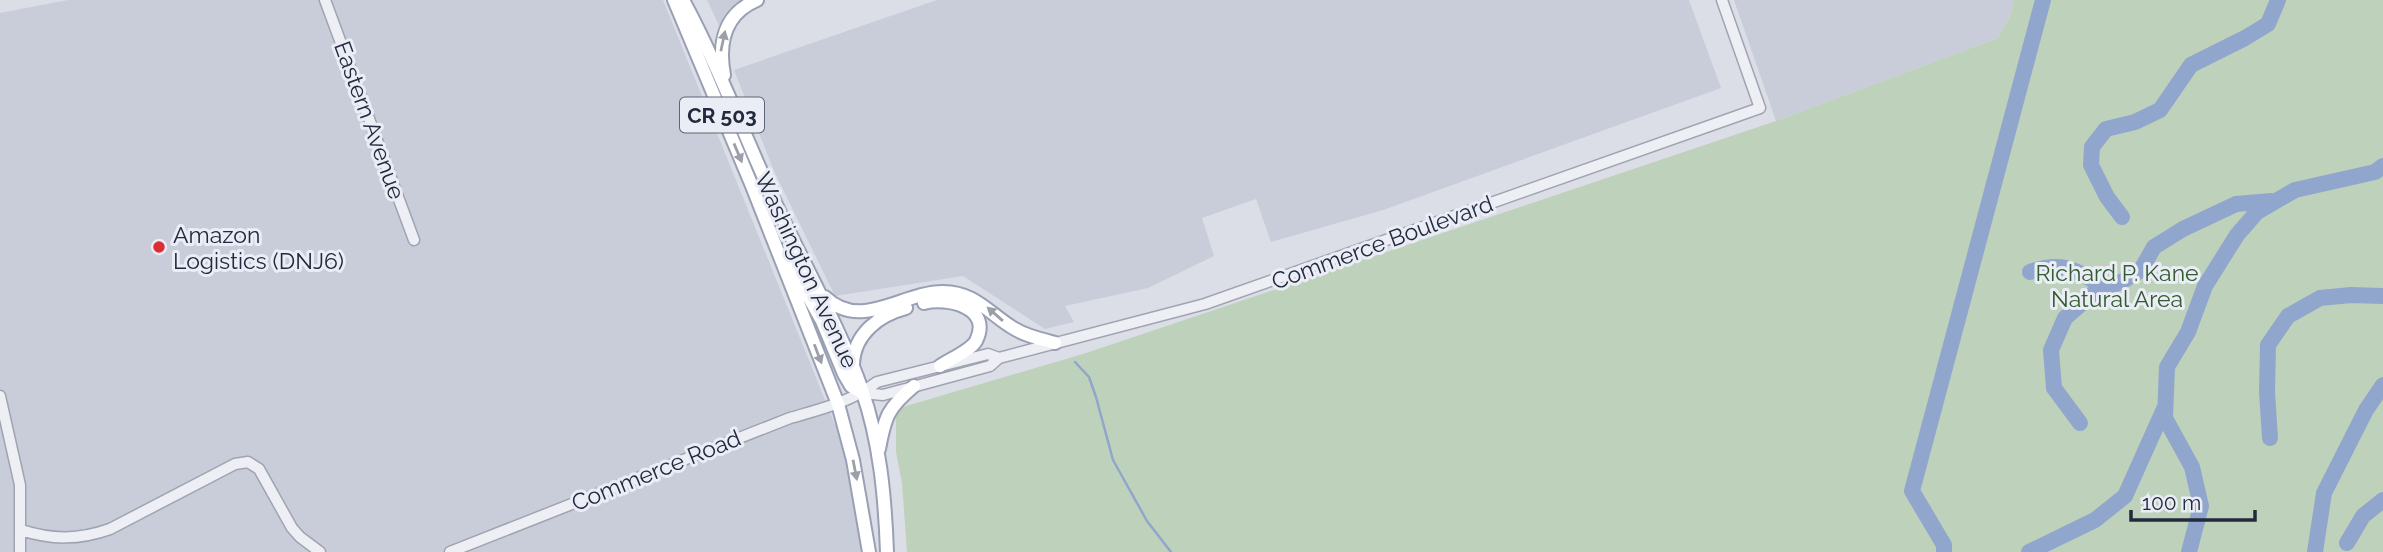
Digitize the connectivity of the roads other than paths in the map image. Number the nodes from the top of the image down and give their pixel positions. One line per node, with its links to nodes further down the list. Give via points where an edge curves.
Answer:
1 (325, 0): 8 (street, Eastern Avenue)
2 (674, 0): 7 (main road, Washington Avenue / CR 503, one-way to 7)
3 (683, 0): 6 (main road, Washington Avenue / CR 503)
4 (757, 0): 6 (main road, one-way to 4, via 720,56 723,34 734,16)
5 (1722, 0): 10 (street, Commerce Boulevard, via 1760,107 1205,304)
6 (727, 96): 9 (main road, Washington Avenue / CR 503)
7 (769, 229): 15 (main road, via 820,317 851,386); 17 (main road, Washington Avenue / CR 503, one-way to 17)
8 (414, 240)
9 (820, 292): 10 (main road, one-way to 9, via 1023,333 976,300 954,293 930,293 853,313 837,307); 13 (main road, Washington Avenue / CR 503)
10 (1055, 343): 11 (street, Commerce Boulevard)
11 (999, 358): 12 (street, Commerce Boulevard, via 988,354); 14 (street, Commerce Boulevard, via 990,366)
12 (940, 366): 13 (main road, via 974,344 979,332 972,311 935,300 878,319 853,353); 15 (street, Commerce Boulevard, via 877,383)
13 (853, 368): 15 (main road, Washington Avenue / CR 503)
14 (914, 386): 15 (street, Commerce Boulevard, via 883,395); 18 (main road, via 887,413)
15 (863, 393): 17 (street, Commerce Road); 18 (main road, Washington Avenue / CR 503)
16 (0, 396): 19 (street, via 20,485)
17 (838, 404): 22 (street, Commerce Road, via 790,418); 23 (main road, Washington Avenue / CR 503, one-way to 23)
18 (878, 453): 24 (main road, Washington Avenue / CR 503)
19 (21, 530): 20 (street); 21 (street, via 49,538 96,534 234,464 248,463 259,469 300,537)
20 (20, 552)
21 (320, 552)
22 (450, 552)
23 (869, 552)
24 (887, 552)

